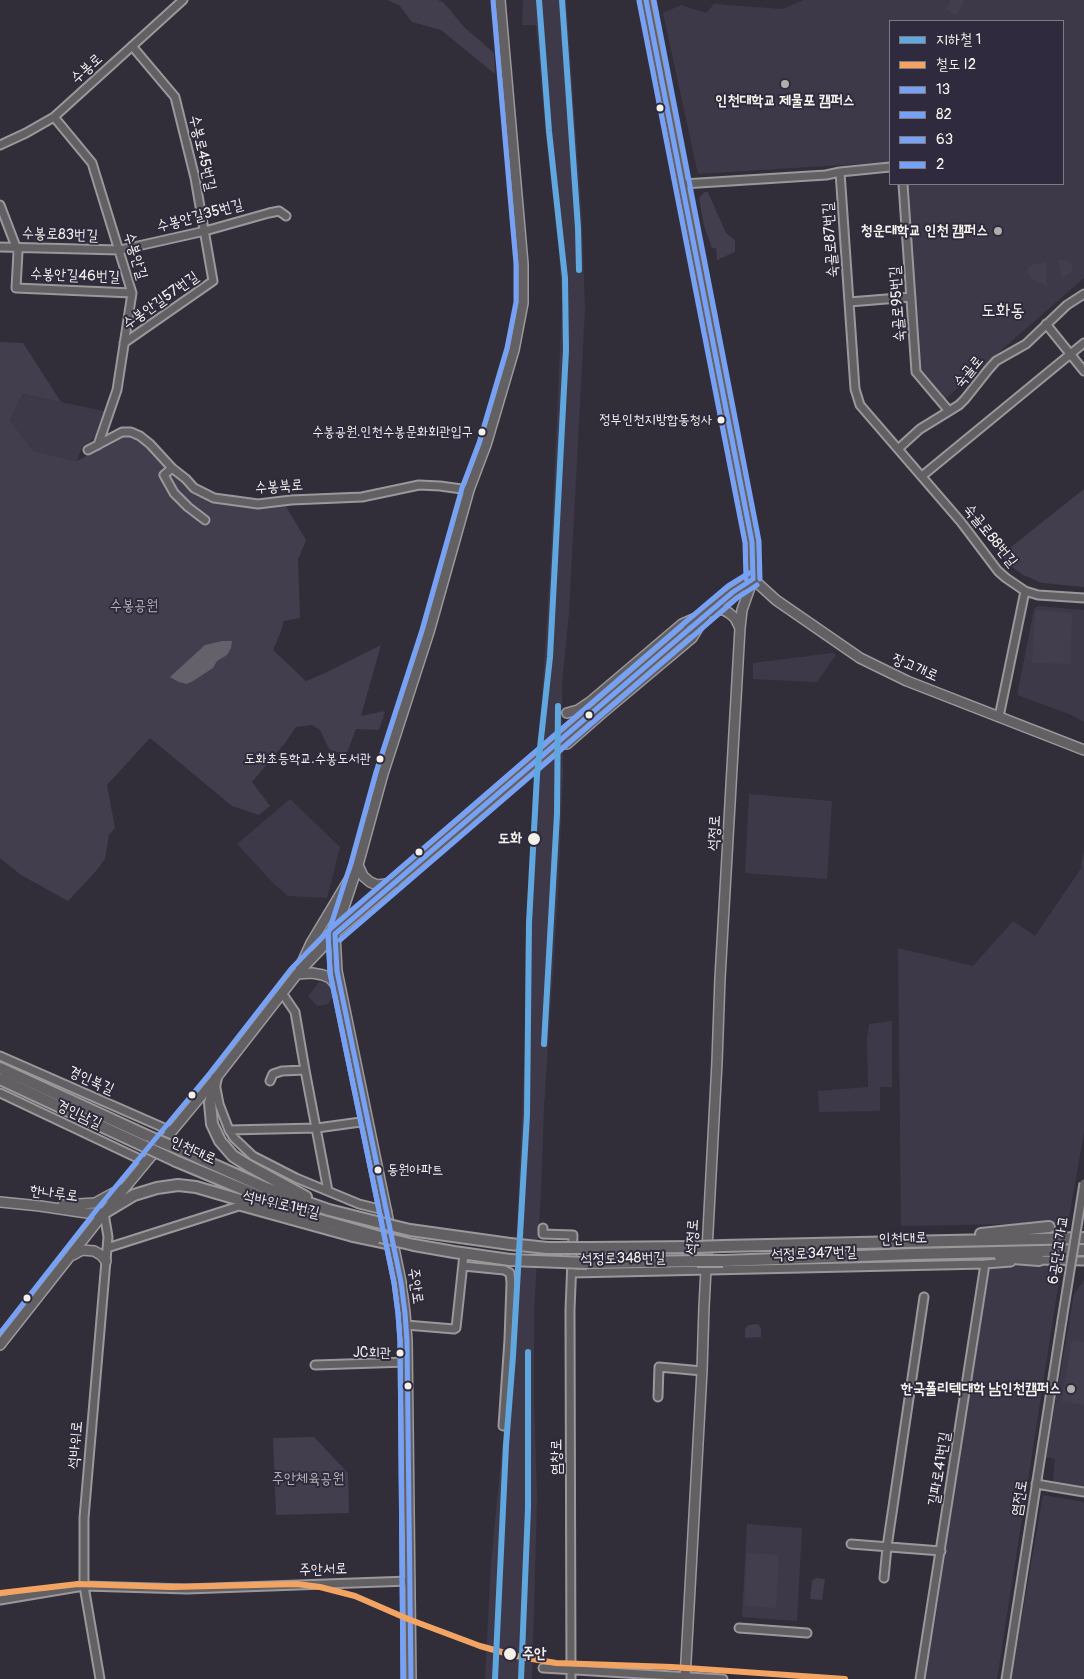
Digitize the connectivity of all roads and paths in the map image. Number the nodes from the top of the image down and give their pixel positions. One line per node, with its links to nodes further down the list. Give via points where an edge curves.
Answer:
1 (183, 0): 4 (street, 수봉로)
2 (500, 0): 33 (main road, via 523,264 523,303 514,350)
3 (646, 0): 9 (main road, 석정로)
4 (132, 46): 5 (street, 수봉로); 13 (street, 수봉로45번길, via 175,97)
5 (54, 117): 6 (street, 수봉로); 16 (street, 수봉안길, via 92,163)
6 (0, 145)
7 (889, 167): 8 (street)
8 (840, 172): 9 (street); 21 (street, 숙골로87번길)
9 (683, 184): 35 (main road, 석정로, via 752,542)
10 (903, 185): 20 (street, 숙골로95번길)
11 (0, 205): 15 (street)
12 (286, 216): 13 (street, 수봉안길35번길, via 279,211 269,212)
13 (204, 231): 16 (street, 수봉안길35번길); 17 (street, 수봉로45번길)
14 (0, 247): 15 (street, 수봉로83번길)
15 (17, 248): 16 (street, 수봉로83번길); 18 (street, 수봉안길46번길, via 16,288)
16 (120, 250): 18 (street, 수봉안길)
17 (213, 281): 23 (street, 수봉안길57번길)
18 (132, 292): 23 (street, 수봉안길)
19 (1084, 294): 22 (street, 숙골로)
20 (911, 297): 21 (street); 27 (street, 숙골로95번길, via 916,374)
21 (849, 302): 29 (street, 숙골로87번길, via 857,400)
22 (1046, 324): 25 (street); 27 (street, 숙골로, via 1026,344 992,365 965,399)
23 (124, 343): 28 (street, 수봉안길, via 117,390)
24 (1084, 343): 25 (street)
25 (1071, 354): 26 (street); 32 (street)
26 (1084, 371)
27 (949, 411): 29 (street, 숙골로)
28 (98, 445): 30 (street, 수봉북로); 31 (street, 수봉북로, via 122,432 131,432 150,444)
29 (898, 449): 32 (street, 숙골로88번길)
30 (88, 450)
31 (172, 468): 33 (street, 수봉북로, via 194,488 214,498 258,504 362,497 419,485); 34 (street, via 164,475 174,493)
32 (922, 476): 36 (street, 숙골로88번길, via 998,571)
33 (469, 490): 46 (main road)
34 (205, 520)
35 (753, 579): 38 (main road); 39 (main road, 석정로, via 742,610); 43 (main road, 장고개로, via 776,600 860,658 907,681)
36 (1025, 591): 37 (street, 숙골로88번길); 43 (street)
37 (1084, 598)
38 (707, 613): 39 (main road, via 724,610 735,618); 40 (main road, via 682,624); 42 (main road, via 692,638); 47 (main road, bridge)
39 (740, 628): 89 (main road, 석정로)
40 (590, 702): 41 (main road); 42 (main road)
41 (567, 713)
42 (600, 715): 44 (main road)
43 (999, 717): 45 (main road, 장고개로)
44 (567, 744)
45 (1084, 750)
46 (358, 865): 47 (main road, via 370,882 377,885); 48 (main road); 49 (main road, via 311,943)
47 (395, 882): 48 (main road)
48 (335, 934): 49 (main road); 50 (main road, 주안로)
49 (297, 974): 50 (main road, via 323,975); 51 (main road)
50 (341, 990): 59 (main road, 주안로)
51 (282, 993): 54 (street, via 295,1012); 55 (main road)
52 (0, 1056): 62 (street, 경인북길)
53 (0, 1068): 63 (highway, 인천대로)
54 (305, 1070): 57 (street, via 282,1071 273,1074); 60 (street)
55 (216, 1078): 61 (street, via 216,1095); 62 (main road); 70 (highway, via 210,1103 212,1124 220,1141 233,1156)
56 (0, 1079): 63 (highway, 인천대로)
57 (270, 1081)
58 (0, 1093): 64 (street, 경인남길)
59 (368, 1120): 60 (street); 71 (main road, 주안로)
60 (317, 1128): 61 (street); 67 (street)
61 (229, 1130): 67 (street, via 253,1156)
62 (171, 1131): 64 (main road)
63 (148, 1142): 70 (highway, 인천대로, bridge, via 183,1151 266,1188); 73 (highway, 인천대로, bridge, via 176,1160)
64 (146, 1162): 66 (main road)
65 (1084, 1183): 92 (street, 6공단고가교, bridge)
66 (127, 1185): 69 (main road, via 95,1204); 72 (main road)
67 (328, 1191): 71 (street)
68 (0, 1202): 69 (main road, 한나루로)
69 (40, 1206): 72 (main road, 한나루로)
70 (329, 1210): 77 (highway, 인천대로, bridge, via 410,1230 547,1248)
71 (387, 1211): 78 (main road, 주안로)
72 (104, 1213): 73 (highway, via 134,1195 178,1185); 79 (street, 석바위로); 83 (main road)
73 (325, 1222): 81 (highway, 인천대로, bridge)
74 (1049, 1227): 77 (highway)
75 (543, 1228): 90 (street, 염창로, via 543,1234 573,1235)
76 (1084, 1238): 77 (highway, 인천대로)
77 (915, 1242)
78 (394, 1246): 79 (street, 석바위로1번길, via 240,1206); 93 (main road, 주안로)
79 (107, 1248): 85 (street, 석바위로)
80 (1084, 1250): 82 (highway, 인천대로)
81 (464, 1254): 82 (highway, 인천대로, bridge, via 510,1260 588,1263); 88 (street)
82 (914, 1254): 84 (highway)
83 (70, 1256): 85 (main road, via 82,1250 94,1251); 94 (main road)
84 (1039, 1260): 86 (street, 석정로347번길); 87 (street, 석정로347번길)
85 (106, 1261): 107 (street, 석바위로, via 84,1518)
86 (1084, 1261)
87 (985, 1264): 89 (street, 석정로347번길); 104 (street, 길파로41번길)
88 (463, 1266): 93 (street, via 456,1328); 99 (street, via 510,1273)
89 (706, 1271): 90 (street, 석정로348번길); 97 (main road, 석정로)
90 (572, 1273): 112 (street, 염창로)
91 (924, 1297): 103 (street)
92 (1062, 1320): 100 (street, 염전로)
93 (406, 1325): 95 (main road, 주안로)
94 (0, 1345)
95 (407, 1362): 96 (street); 106 (main road, 주안로)
96 (315, 1365)
97 (702, 1371): 98 (street, via 659,1367); 113 (main road, 석정로)
98 (658, 1397)
99 (503, 1426)
100 (1036, 1484): 101 (street); 119 (street, 염전로)
101 (1084, 1492)
102 (852, 1544): 103 (street)
103 (886, 1547): 104 (street); 105 (street)
104 (941, 1551): 118 (street, 길파로41번길)
105 (884, 1578)
106 (409, 1581): 107 (street, 주안서로, via 187,1589); 115 (main road, 주안로)
107 (84, 1586): 108 (street, 주안서로); 114 (street, 석바위로)
108 (0, 1600)
109 (739, 1628): 110 (street)
110 (807, 1633)
111 (543, 1668): 112 (street)
112 (572, 1670): 113 (street); 116 (street, 염창로)
113 (685, 1678): 117 (street)
114 (100, 1679)
115 (411, 1679)
116 (571, 1679)
117 (723, 1679)
118 (920, 1679)
119 (1006, 1679)

